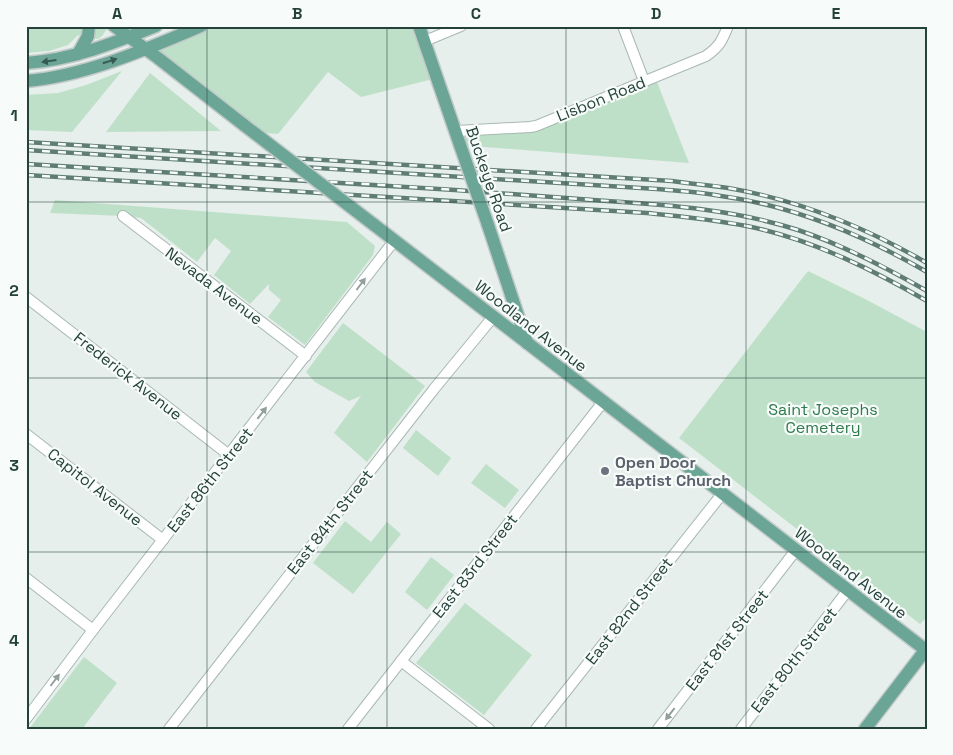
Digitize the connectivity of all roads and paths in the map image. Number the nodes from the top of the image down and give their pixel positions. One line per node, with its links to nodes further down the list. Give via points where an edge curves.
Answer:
1 (90, 26): 12 (main road)
2 (114, 26): 9 (main road, Woodland Avenue)
3 (156, 26): 9 (main road)
4 (201, 26): 11 (main road)
5 (419, 26): 10 (main road, Buckeye Road)
6 (461, 26): 10 (street)
7 (623, 26): 15 (street)
8 (728, 26): 15 (street, Lisbon Road, via 723,39 706,56)
9 (129, 37): 11 (main road, Woodland Avenue); 12 (main road)
10 (425, 41): 16 (main road, Buckeye Road)
11 (146, 50): 14 (main road, one-way to 11, via 64,75); 18 (main road, Woodland Avenue, bridge)
12 (78, 54): 13 (main road, one-way to 13)
13 (26, 64)
14 (26, 81)
15 (644, 81): 16 (street, Lisbon Road, via 536,126)
16 (456, 131): 21 (main road, Buckeye Road, bridge)
17 (123, 216): 22 (street, Nevada Avenue)
18 (394, 241): 20 (main road, Woodland Avenue); 22 (street, East 86th Street, one-way to 18)
19 (26, 297): 25 (street, Frederick Avenue)
20 (492, 317): 21 (main road, Woodland Avenue); 35 (street, East 84th Street)
21 (527, 343): 23 (main road, Woodland Avenue)
22 (306, 356): 25 (street, East 86th Street, one-way to 22)
23 (603, 402): 26 (main road, Woodland Avenue); 33 (street, East 83rd Street)
24 (26, 434): 27 (street, Capitol Avenue)
25 (229, 455): 27 (street, East 86th Street)
26 (722, 494): 28 (main road, Woodland Avenue); 38 (street, East 82nd Street)
27 (164, 540): 31 (street, East 86th Street)
28 (796, 550): 30 (main road, Woodland Avenue); 39 (street, East 81st Street, one-way to 39)
29 (26, 578): 31 (street)
30 (848, 590): 32 (main road, Woodland Avenue); 40 (street, East 80th Street)
31 (93, 630): 34 (street, East 86th Street, one-way to 31)
32 (926, 650): 41 (main road)
33 (401, 661): 36 (street, East 83rd Street); 37 (street)
34 (26, 719)
35 (169, 729)
36 (348, 729)
37 (489, 729)
38 (536, 729)
39 (658, 729)
40 (741, 729)
41 (865, 729)

